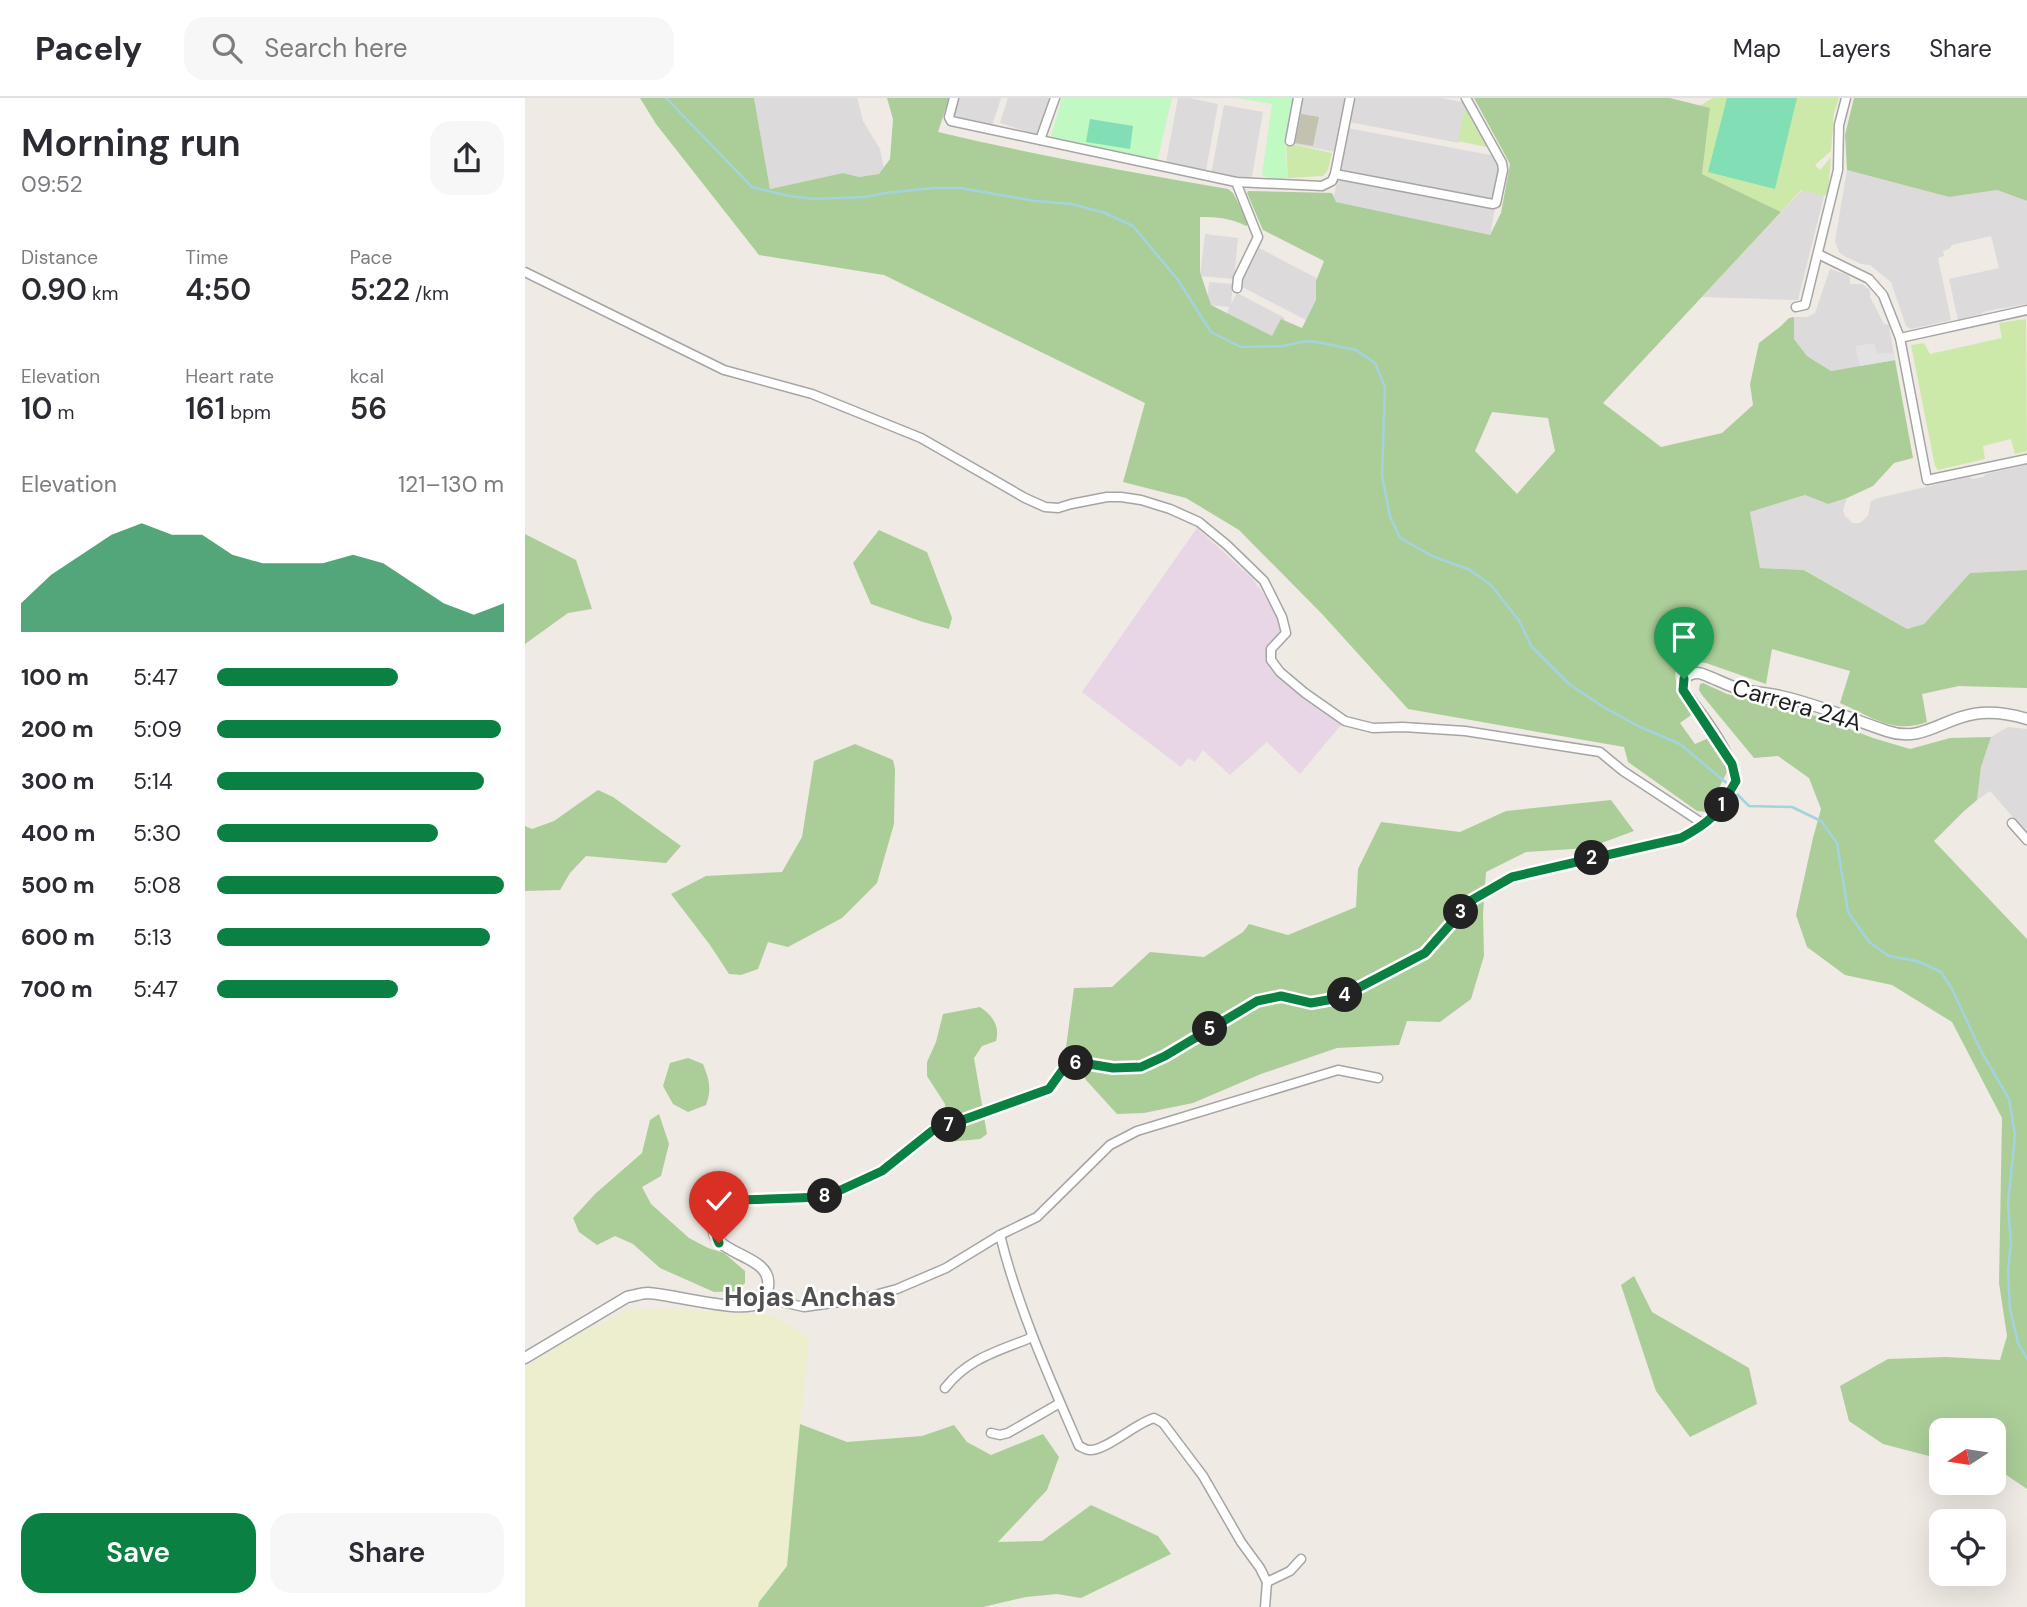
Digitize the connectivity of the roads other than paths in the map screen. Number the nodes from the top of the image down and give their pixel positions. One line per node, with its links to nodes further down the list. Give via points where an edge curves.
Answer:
1 (954, 98): 7 (street, via 951,121)
2 (1055, 98): 7 (street)
3 (1298, 98): 8 (street)
4 (1350, 98): 9 (street)
5 (1466, 98): 9 (street, via 1502,163 1496,203)
6 (1846, 98): 11 (street, via 1839,125 1838,170)
7 (1040, 140): 10 (street)
8 (1290, 141)
9 (1335, 174): 10 (street, via 1322,186)
10 (1236, 182): 13 (street, via 1258,237)
11 (1818, 254): 14 (street, via 1805,304); 16 (street, via 1869,279 1883,295)
12 (525, 272): 20 (street, via 724,370 811,394 921,438 1045,507 1121,497 1199,522 1263,581 1282,617 1286,633 1271,649 1271,660 1305,693 1345,721 1373,728 1465,731 1600,752)
13 (1237, 288)
14 (1796, 307)
15 (2027, 310): 16 (street)
16 (1901, 338): 17 (street, via 1927,480)
17 (2027, 459)
18 (2027, 719): 20 (street, Carrera 24A, via 2005,713 1973,714 1912,735 1899,734 1779,695 1741,690 1701,673 1690,674 1683,690 1732,764 1736,781)
19 (2012, 823): 21 (street)
20 (1705, 825): 24 (street, via 1681,838 1512,877 1472,900 1425,953 1339,998 1311,1003 1281,996 1257,1001 1141,1067 1077,1062 1064,1068 1049,1089 932,1131 882,1171 832,1194 727,1204 714,1222 719,1243 764,1269 769,1278)
21 (2027, 840)
22 (1378, 1078): 23 (street, via 1338,1070 1137,1131 1110,1144 1037,1217)
23 (1000, 1235): 24 (street, via 946,1268 860,1299 804,1307); 25 (street)
24 (767, 1296): 26 (street, via 761,1303 740,1307 645,1293 627,1297)
25 (1032, 1336): 27 (street, via 979,1358); 28 (street)
26 (525, 1358)
27 (946, 1388)
28 (1060, 1403): 29 (street, via 1008,1433); 31 (street, via 1079,1446 1088,1451 1098,1450 1144,1421 1154,1418 1163,1423 1203,1476)
29 (991, 1433)
30 (1301, 1559): 31 (street, via 1290,1571)
31 (1267, 1582): 32 (street)
32 (1265, 1607)

